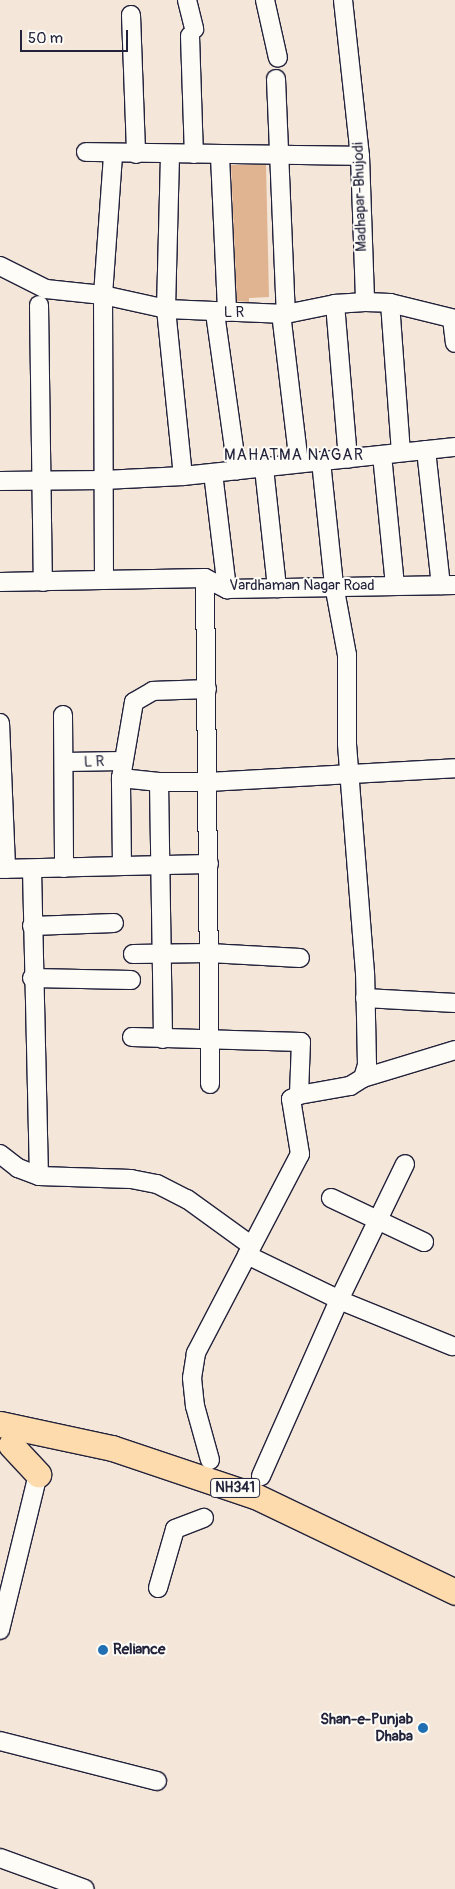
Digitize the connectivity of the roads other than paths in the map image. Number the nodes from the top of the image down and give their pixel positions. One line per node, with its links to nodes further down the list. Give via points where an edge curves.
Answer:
1 (187, 0): 10 (street, via 192,33)
2 (265, 0): 5 (street)
3 (343, 0): 14 (street, Madhapar-Bhujodi)
4 (131, 15): 9 (street)
5 (278, 58)
6 (276, 79): 11 (street)
7 (86, 152): 8 (street)
8 (112, 154): 9 (street); 16 (street)
9 (136, 154): 12 (street)
10 (194, 154): 12 (street); 13 (street)
11 (277, 154): 13 (street); 14 (street); 23 (street)
12 (170, 156): 21 (street)
13 (220, 156): 22 (street)
14 (360, 156): 17 (street, Madhapar-Bhujodi)
15 (0, 266): 16 (street, L R, via 46,290)
16 (103, 295): 21 (street, L R); 37 (street)
17 (365, 302): 18 (street); 19 (street, L R)
18 (390, 303): 24 (street); 28 (street)
19 (335, 304): 23 (street, L R); 30 (street)
20 (39, 305): 39 (street)
21 (166, 309): 22 (street, L R); 36 (street)
22 (221, 312): 23 (street, L R); 34 (street)
23 (284, 314): 32 (street)
24 (454, 319): 25 (street)
25 (455, 343)
26 (455, 447): 27 (street)
27 (426, 450): 28 (street); 45 (street)
28 (400, 452): 29 (street)
29 (382, 455): 30 (street); 44 (street)
30 (348, 458): 31 (street)
31 (321, 462): 32 (street); 46 (street)
32 (299, 463): 33 (street)
33 (264, 468): 34 (street); 47 (street)
34 (237, 470): 35 (street)
35 (213, 473): 36 (street); 48 (street)
36 (183, 476): 37 (street)
37 (104, 480): 39 (street); 41 (street)
38 (0, 481): 39 (street)
39 (40, 482): 43 (street)
40 (205, 578): 41 (street, Vardhaman Nagar Road); 48 (street, Vardhaman Nagar Road); 49 (street)
41 (104, 580): 43 (street, Vardhaman Nagar Road)
42 (0, 582): 43 (street, Vardhaman Nagar Road)
43 (43, 582)
44 (396, 585): 45 (street, Vardhaman Nagar Road); 46 (street, Vardhaman Nagar Road)
45 (448, 585)
46 (334, 586): 47 (street, Vardhaman Nagar Road); 55 (street, via 347,655)
47 (277, 588): 48 (street, Vardhaman Nagar Road)
48 (227, 589)
49 (207, 689): 54 (street, via 154,691 139,697 132,708); 57 (street)
50 (63, 715): 52 (street)
51 (0, 723): 62 (street)
52 (65, 762): 54 (street, L R); 61 (street)
53 (455, 768): 55 (street, L R)
54 (122, 769): 56 (street, L R); 59 (street)
55 (350, 776): 57 (street, L R); 72 (street)
56 (159, 782): 57 (street, L R); 60 (street)
57 (208, 782): 58 (street)
58 (208, 864): 60 (street); 66 (street)
59 (122, 866): 60 (street); 61 (street)
60 (161, 866): 68 (street)
61 (64, 868): 63 (street)
62 (3, 869): 63 (street)
63 (32, 869): 65 (street)
64 (114, 923): 65 (street)
65 (32, 926): 70 (street)
66 (209, 953): 68 (street); 69 (street); 75 (street)
67 (133, 954): 68 (street)
68 (162, 954): 76 (street)
69 (300, 958)
70 (32, 978): 71 (street); 83 (street)
71 (131, 980)
72 (366, 998): 73 (street); 78 (street, via 367,1065)
73 (455, 1003)
74 (132, 1037): 76 (street)
75 (210, 1038): 76 (street); 79 (street); 80 (street, via 301,1042)
76 (163, 1039)
77 (455, 1050): 78 (street)
78 (363, 1078): 80 (street, via 350,1086)
79 (210, 1084)
80 (299, 1095): 87 (street, via 291,1099 300,1154)
81 (0, 1154): 83 (street, via 18,1168)
82 (405, 1164): 85 (street)
83 (39, 1176): 87 (street, via 131,1179 157,1184 187,1199)
84 (331, 1198): 85 (street)
85 (377, 1222): 86 (street); 88 (street)
86 (424, 1242)
87 (250, 1250): 88 (street); 91 (street, via 196,1353 192,1378 195,1406)
88 (340, 1300): 89 (street); 93 (street)
89 (452, 1346)
90 (5, 1435): 92 (highway, NH341); 93 (highway, NH341, via 112,1448)
91 (210, 1460)
92 (38, 1474): 97 (street)
93 (252, 1480): 96 (highway, NH341)
94 (204, 1518): 95 (street, via 175,1529)
95 (158, 1588)
96 (455, 1592)
97 (1, 1623)
98 (0, 1741): 99 (street)
99 (157, 1781)
100 (0, 1858): 101 (street)
101 (85, 1889)

